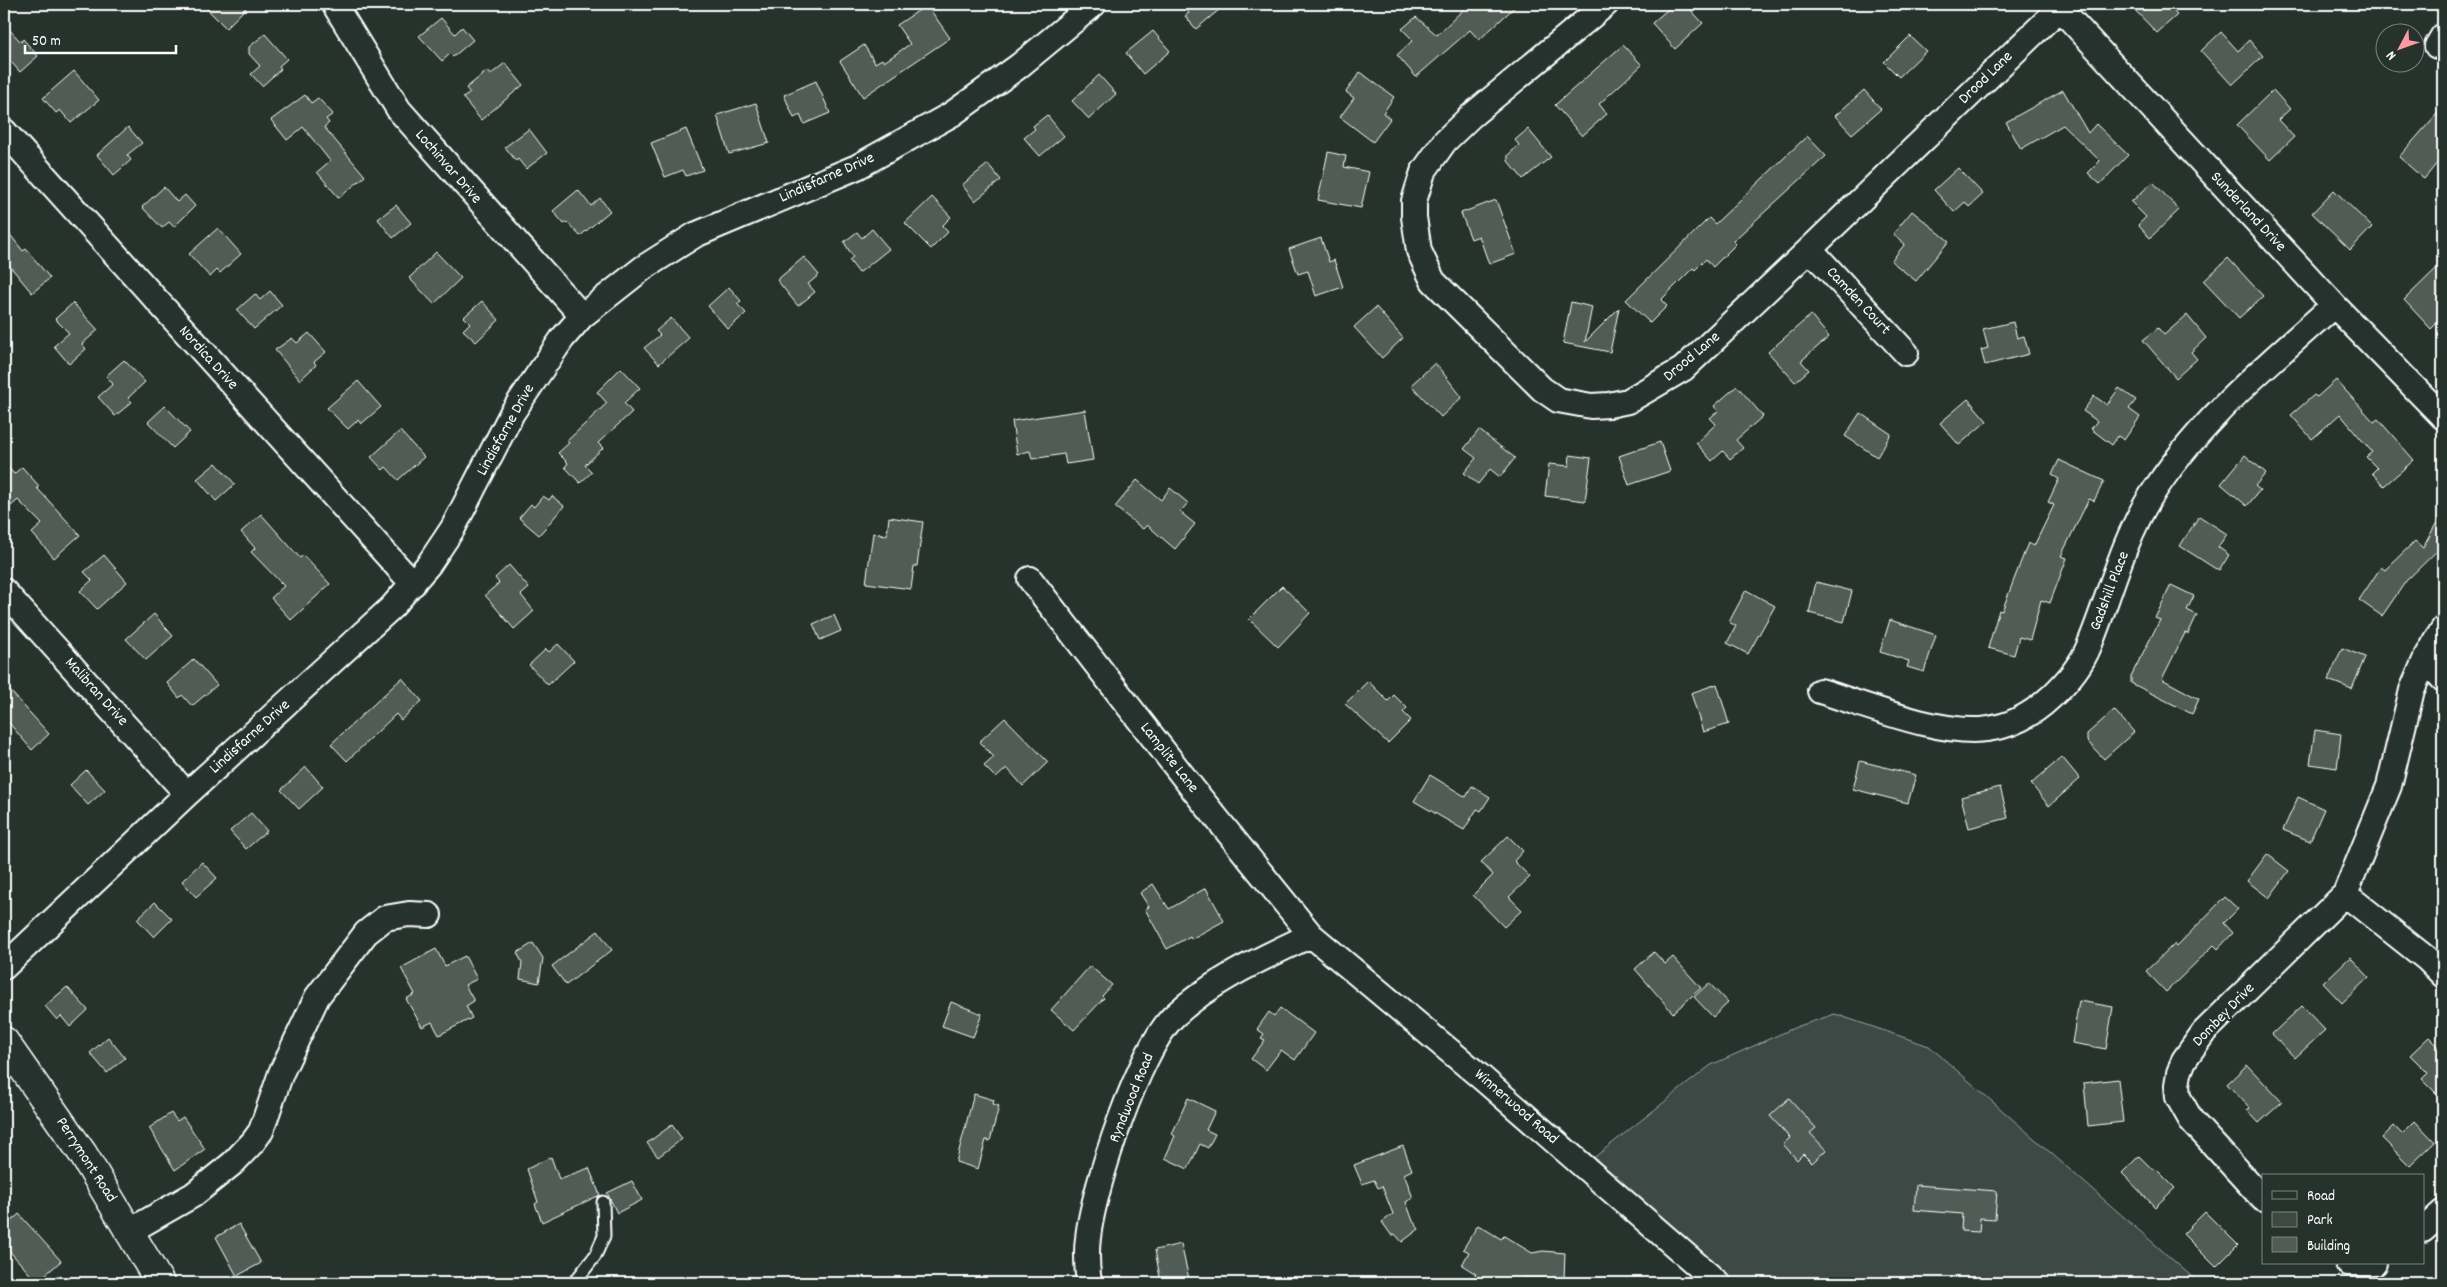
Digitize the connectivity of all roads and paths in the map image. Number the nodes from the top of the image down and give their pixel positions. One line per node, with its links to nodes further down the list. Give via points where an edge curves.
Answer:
1 (334, 4): 8 (street, Lochinvar Drive, via 405,117)
2 (1094, 4): 8 (street, Lindisfarne Drive, via 1019,66 952,114 857,167 694,235 643,268)
3 (1606, 4): 6 (street, Drood Lane, via 1471,116 1431,158 1418,188 1414,217 1418,251 1433,281 1542,389 1558,400 1591,406 1609,405 1628,402 1683,369)
4 (2060, 5): 6 (street, Drood Lane); 7 (street, Sunderland Drive)
5 (4, 131): 12 (street, Nordica Drive)
6 (1810, 249): 9 (street, Camden Court)
7 (2334, 305): 10 (street, Sunderland Drive); 17 (street, Gadshill Place, via 2210,419 2169,471 2136,526 2088,648 2076,670 2033,712 2001,726 1971,730 1913,720)
8 (582, 316): 12 (street, Lindisfarne Drive, via 562,339 512,413 453,528)
9 (1906, 353)
10 (2443, 417)
11 (1030, 579): 21 (street, Lamplite Lane)
12 (413, 584): 18 (street, Lindisfarne Drive, via 392,608)
13 (4, 591): 18 (street, Malibran Drive)
14 (2443, 629): 15 (street, Dombey Drive)
15 (2425, 660): 16 (street); 19 (street, Dombey Drive, via 2412,690 2389,786)
16 (2443, 680)
17 (1820, 691)
18 (188, 794): 22 (street, Lindisfarne Drive)
19 (2345, 894): 23 (street); 25 (street, Dombey Drive, via 2204,1032 2178,1073 2178,1097 2191,1120)
20 (429, 915): 29 (street, via 385,918 366,933 317,997 253,1142 233,1163 192,1195)
21 (1311, 935): 32 (street, Ryndwood Road, via 1243,969 1191,1002 1156,1040 1141,1068 1100,1181 1088,1237 1086,1267); 33 (street, Winnerwood Road)
22 (4, 967)
23 (2443, 975)
24 (4, 1041): 29 (street, Perrymont Road, via 71,1135)
25 (2262, 1198)
26 (603, 1202): 31 (lane, via 604,1236 595,1256)
27 (2443, 1212): 28 (street)
28 (2424, 1229)
29 (130, 1231): 30 (street, Perrymont Road)
30 (160, 1283)
31 (574, 1283)
32 (1089, 1283)
33 (1718, 1283)

